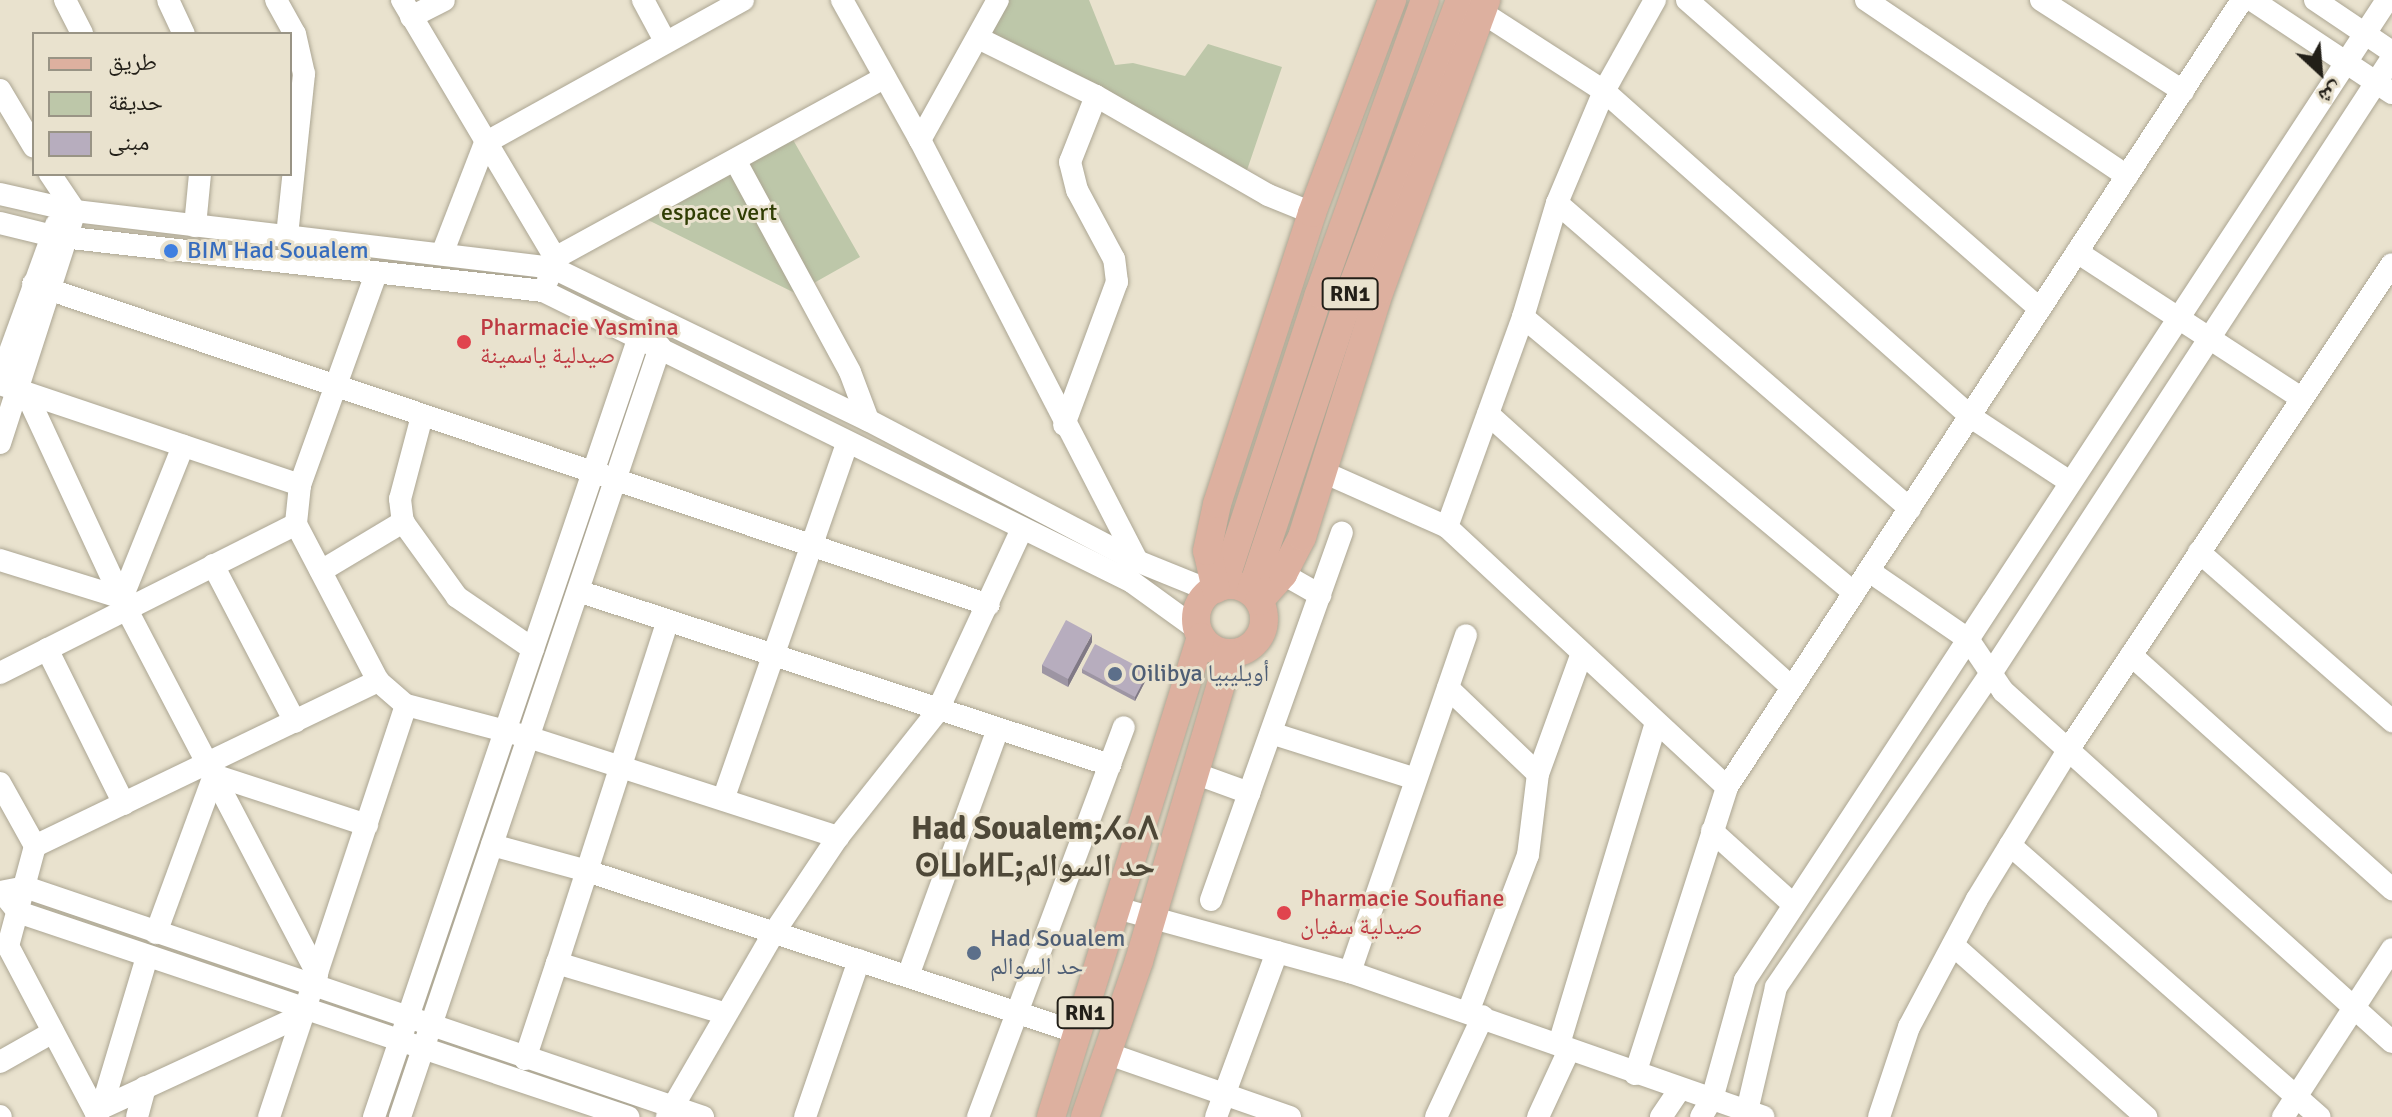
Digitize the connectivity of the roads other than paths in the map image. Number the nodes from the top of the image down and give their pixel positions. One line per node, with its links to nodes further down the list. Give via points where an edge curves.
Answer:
1 (65, 0): 22 (street)
2 (168, 0): 23 (street)
3 (276, 0): 46 (street, via 295,34 304,74)
4 (444, 0): 20 (street)
5 (643, 0): 25 (street)
6 (743, 0): 25 (street)
7 (842, 0): 28 (street)
8 (998, 0): 24 (street)
9 (1392, 0): 43 (main road)
10 (1425, 0): 56 (main road, RN1)
11 (1655, 0): 31 (street)
12 (1687, 0): 57 (street)
13 (1866, 0): 39 (street)
14 (2041, 0): 32 (street)
15 (2242, 0): 32 (street)
16 (2252, 0): 27 (street)
17 (2315, 0): 21 (street)
18 (2387, 0): 21 (street)
19 (1473, 3): 31 (street); 74 (main road); 97 (main road, RN1, via 1354,282)
20 (406, 8): 35 (street)
21 (2366, 31): 26 (street); 27 (street)
22 (81, 32)
23 (183, 32)
24 (978, 38): 33 (street); 34 (street)
25 (665, 41): 35 (street)
26 (2392, 55): 29 (street)
27 (2348, 64): 29 (street); 59 (street)
28 (885, 77): 34 (street); 37 (street)
29 (2384, 88): 61 (street)
30 (0, 90): 36 (street)
31 (1604, 91): 42 (street); 68 (street)
32 (2183, 91): 39 (street)
33 (1096, 96): 43 (street, via 1268,195); 70 (street, via 1070,162 1077,190 1114,259 1117,282)
34 (920, 140): 70 (street)
35 (485, 143): 49 (street); 50 (street)
36 (32, 144)
37 (735, 160): 50 (street); 69 (street, via 850,372)
38 (200, 176): 45 (street)
39 (2127, 176): 48 (street)
40 (0, 194): 41 (street)
41 (62, 196): 45 (street); 47 (street)
42 (1557, 203): 58 (street); 79 (street)
43 (1312, 213): 53 (main road)
44 (0, 223): 47 (street)
45 (195, 226): 46 (street)
46 (287, 236): 49 (street)
47 (61, 237): 52 (street); 54 (street)
48 (2077, 252): 57 (street); 59 (street)
49 (442, 254): 50 (street)
50 (554, 263): 55 (street); 69 (street)
51 (2392, 264): 65 (street)
52 (376, 274): 55 (street); 64 (street)
53 (1290, 283): 56 (main road); 93 (main road, via 1209,535)
54 (43, 287): 63 (street); 64 (street)
55 (543, 291): 60 (street)
56 (1319, 294): 93 (main road, RN1)
57 (2040, 309): 68 (street)
58 (1523, 317): 66 (street); 95 (street)
59 (2178, 319): 61 (street); 77 (street)
60 (639, 337): 62 (street); 75 (street)
61 (2207, 339): 65 (street); 111 (street)
62 (660, 347): 72 (street); 76 (street)
63 (11, 386): 71 (street); 73 (street); 98 (street)
64 (334, 387): 67 (street); 78 (street)
65 (2301, 398): 86 (street)
66 (1488, 414): 82 (street); 114 (street)
67 (422, 416): 75 (street); 80 (street, via 400,499)
68 (1971, 417): 77 (street); 79 (street)
69 (868, 420): 90 (street)
70 (1064, 425): 90 (street)
71 (0, 443)
72 (847, 443): 83 (street); 85 (street)
73 (183, 446): 78 (street); 98 (street)
74 (1323, 472): 82 (street); 92 (main road, via 1302,537)
75 (594, 473): 76 (street); 105 (street)
76 (617, 481): 85 (street); 94 (street)
77 (2070, 482): 103 (street)
78 (300, 485): 81 (street)
79 (1910, 509): 91 (street)
80 (403, 522): 89 (street); 105 (street, via 457,597)
81 (296, 524): 88 (street); 89 (street)
82 (1447, 527): 109 (street)
83 (1021, 531): 90 (street); 99 (street)
84 (1342, 533): 96 (street)
85 (813, 544): 99 (street); 108 (street)
86 (2199, 552): 107 (street); 117 (street)
87 (0, 560): 98 (street)
88 (213, 565): 98 (street); 118 (street)
89 (321, 571): 112 (street)
90 (1134, 571): 93 (street); 101 (street)
91 (1869, 571): 95 (street); 103 (street)
92 (1283, 574): 96 (street); 97 (main road)
93 (1217, 589): 97 (main road); 101 (main road, RN1, via 1198,608)
94 (578, 591): 100 (street); 124 (street)
95 (1854, 593): 114 (street)
96 (1320, 595): 123 (street)
97 (1255, 596): 106 (main road, RN1, via 1264,625 1260,636 1242,652)
98 (124, 603): 104 (street); 128 (street)
99 (989, 605): 116 (street)
100 (667, 623): 108 (street); 127 (street)
101 (1199, 633): 106 (main road, via 1213,649); 149 (main road, RN1)
102 (1466, 635): 113 (street)
103 (1968, 639): 111 (street); 148 (street)
104 (47, 649): 110 (street); 136 (street)
105 (533, 649): 121 (street)
106 (1230, 654): 129 (main road, RN1)
107 (2131, 655): 125 (street); 145 (street)
108 (777, 656): 116 (street); 135 (street)
109 (1581, 656): 119 (street); 130 (street)
110 (0, 673)
111 (1990, 675): 125 (street); 187 (street, via 1776,987)
112 (378, 681): 115 (street); 118 (street)
113 (1448, 688): 130 (street); 131 (street)
114 (1792, 688): 133 (street)
115 (406, 705): 121 (street); 137 (street)
116 (937, 712): 122 (street); 139 (street)
117 (2392, 721)
118 (295, 722): 128 (street)
119 (1656, 723): 133 (street); 175 (street)
120 (1124, 727): 126 (street)
121 (504, 730): 124 (street); 169 (street)
122 (997, 731): 126 (street); 162 (street)
123 (1271, 733): 131 (street); 134 (street)
124 (528, 737): 127 (street); 140 (street)
125 (2070, 747): 141 (street); 164 (street)
126 (1110, 765): 167 (street)
127 (618, 766): 135 (street); 143 (street)
128 (211, 770): 136 (street); 137 (street); 153 (street); 163 (street)
129 (1194, 773): 134 (street); 151 (main road, RN1)
130 (1538, 774): 168 (street, via 1528,855)
131 (1416, 779): 161 (street)
132 (0, 783): 142 (street)
133 (1727, 787): 138 (street)
134 (1249, 793): 147 (street)
135 (724, 797): 139 (street)
136 (124, 804): 142 (street)
137 (367, 825): 163 (street)
138 (1712, 831): 148 (street); 179 (street)
139 (838, 837): 152 (street)
140 (492, 845): 143 (street); 170 (street)
141 (2010, 845): 154 (street); 183 (street)
142 (35, 846): 144 (street)
143 (584, 870): 152 (street); 160 (street)
144 (25, 887): 146 (street); 150 (street); 153 (street)
145 (2392, 889)
146 (1, 892): 150 (street)
147 (1211, 900)
148 (1794, 905): 184 (street, via 1745,980)
149 (1117, 908): 151 (street); 172 (main road, RN1)
150 (18, 912): 155 (street); 158 (street)
151 (1152, 917): 157 (street); 176 (main road, RN1)
152 (775, 931): 159 (street); 166 (street)
153 (156, 933): 163 (street)
154 (1953, 945): 203 (street, via 1909,1027); 204 (street)
155 (4, 948): 171 (street)
156 (2392, 949): 164 (street)
157 (1277, 952): 161 (street); 182 (street)
158 (147, 957): 165 (street); 185 (street)
159 (859, 960): 162 (street); 194 (street)
160 (557, 963): 166 (street); 177 (street)
161 (1350, 972): 168 (street)
162 (908, 976): 167 (street)
163 (315, 981): 165 (street); 169 (street)
164 (2353, 1008): 173 (street); 183 (street)
165 (304, 1013): 174 (street); 180 (street); 189 (street)
166 (724, 1013): 186 (street)
167 (1017, 1013): 172 (street); 195 (street)
168 (1476, 1014): 175 (street); 200 (street)
169 (408, 1020): 170 (street); 174 (street)
170 (429, 1028): 174 (street); 177 (street)
171 (53, 1032): 178 (street); 185 (street)
172 (1079, 1033): 196 (main road, RN1)
173 (2392, 1042)
174 (410, 1047): 190 (street); 191 (street); 192 (street)
175 (1564, 1047): 179 (street); 201 (street)
176 (1106, 1053): 182 (street); 197 (main road, RN1)
177 (525, 1059): 186 (street)
178 (0, 1062)
179 (1635, 1074): 181 (street)
180 (145, 1087): 185 (street); 188 (street)
181 (1680, 1089): 184 (street); 202 (street)
182 (1224, 1096): 198 (street); 199 (street)
183 (2298, 1097): 205 (street); 206 (street)
184 (1706, 1108): 187 (street)
185 (98, 1112)
186 (670, 1112): 193 (street)
187 (1755, 1114)
188 (137, 1117)
189 (269, 1117)
190 (374, 1117)
191 (400, 1117)
192 (628, 1117)
193 (703, 1117)
194 (805, 1117)
195 (978, 1117)
196 (1051, 1117)
197 (1085, 1117)
198 (1216, 1117)
199 (1290, 1117)
200 (1436, 1117)
201 (1538, 1117)
202 (1661, 1117)
203 (1879, 1117)
204 (2146, 1117)
205 (2283, 1117)
206 (2320, 1117)

